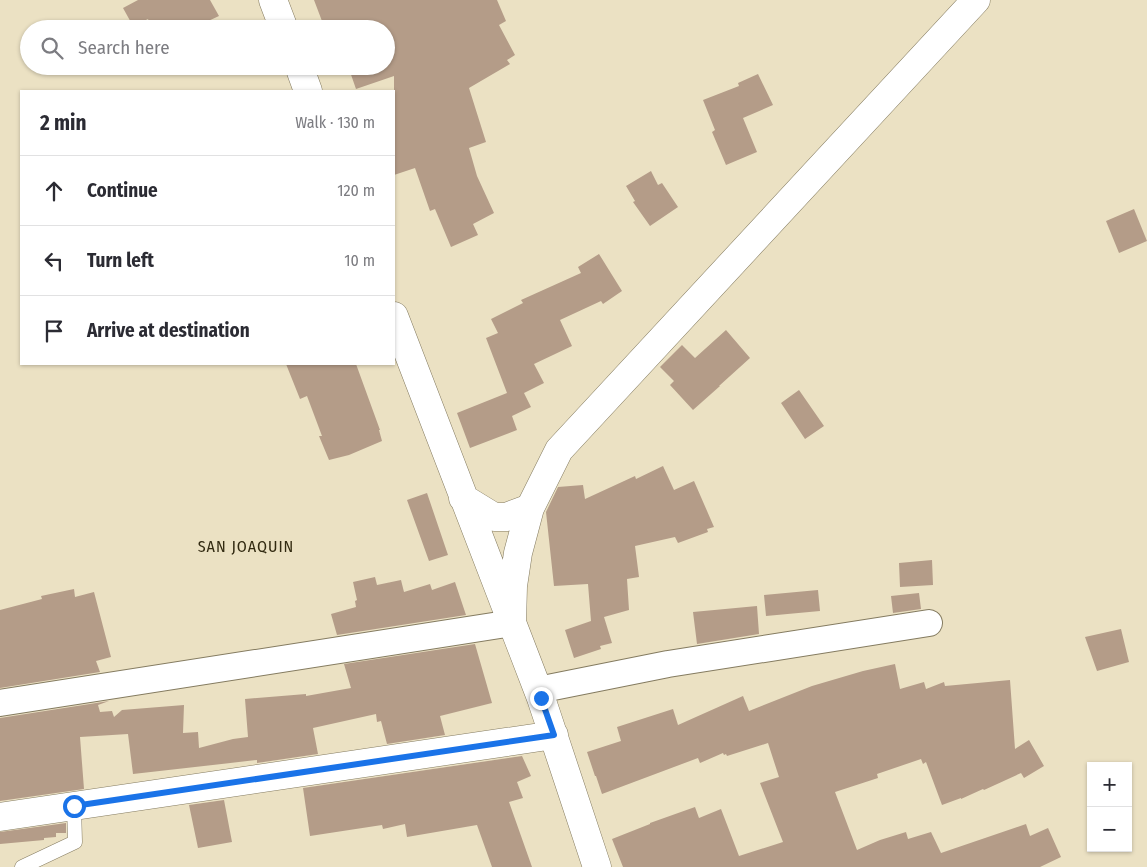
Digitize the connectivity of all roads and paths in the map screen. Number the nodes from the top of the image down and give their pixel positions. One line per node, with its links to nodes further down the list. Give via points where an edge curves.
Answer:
1 (273, 0): 3 (street)
2 (976, 0): 8 (street, via 559,450)
3 (281, 20)
4 (302, 75): 5 (street)
5 (308, 90)
6 (395, 319): 7 (street)
7 (463, 498): 8 (street, via 494,517 506,517); 9 (street)
8 (530, 508): 9 (street, via 518,554)
9 (512, 623): 11 (street); 12 (street)
10 (928, 623): 11 (street, via 668,664)
11 (538, 690): 13 (street)
12 (0, 703)
13 (554, 735): 14 (street); 17 (street)
14 (74, 806): 15 (street); 16 (lane, via 75,842)
15 (0, 817)
16 (22, 867)
17 (597, 867)

